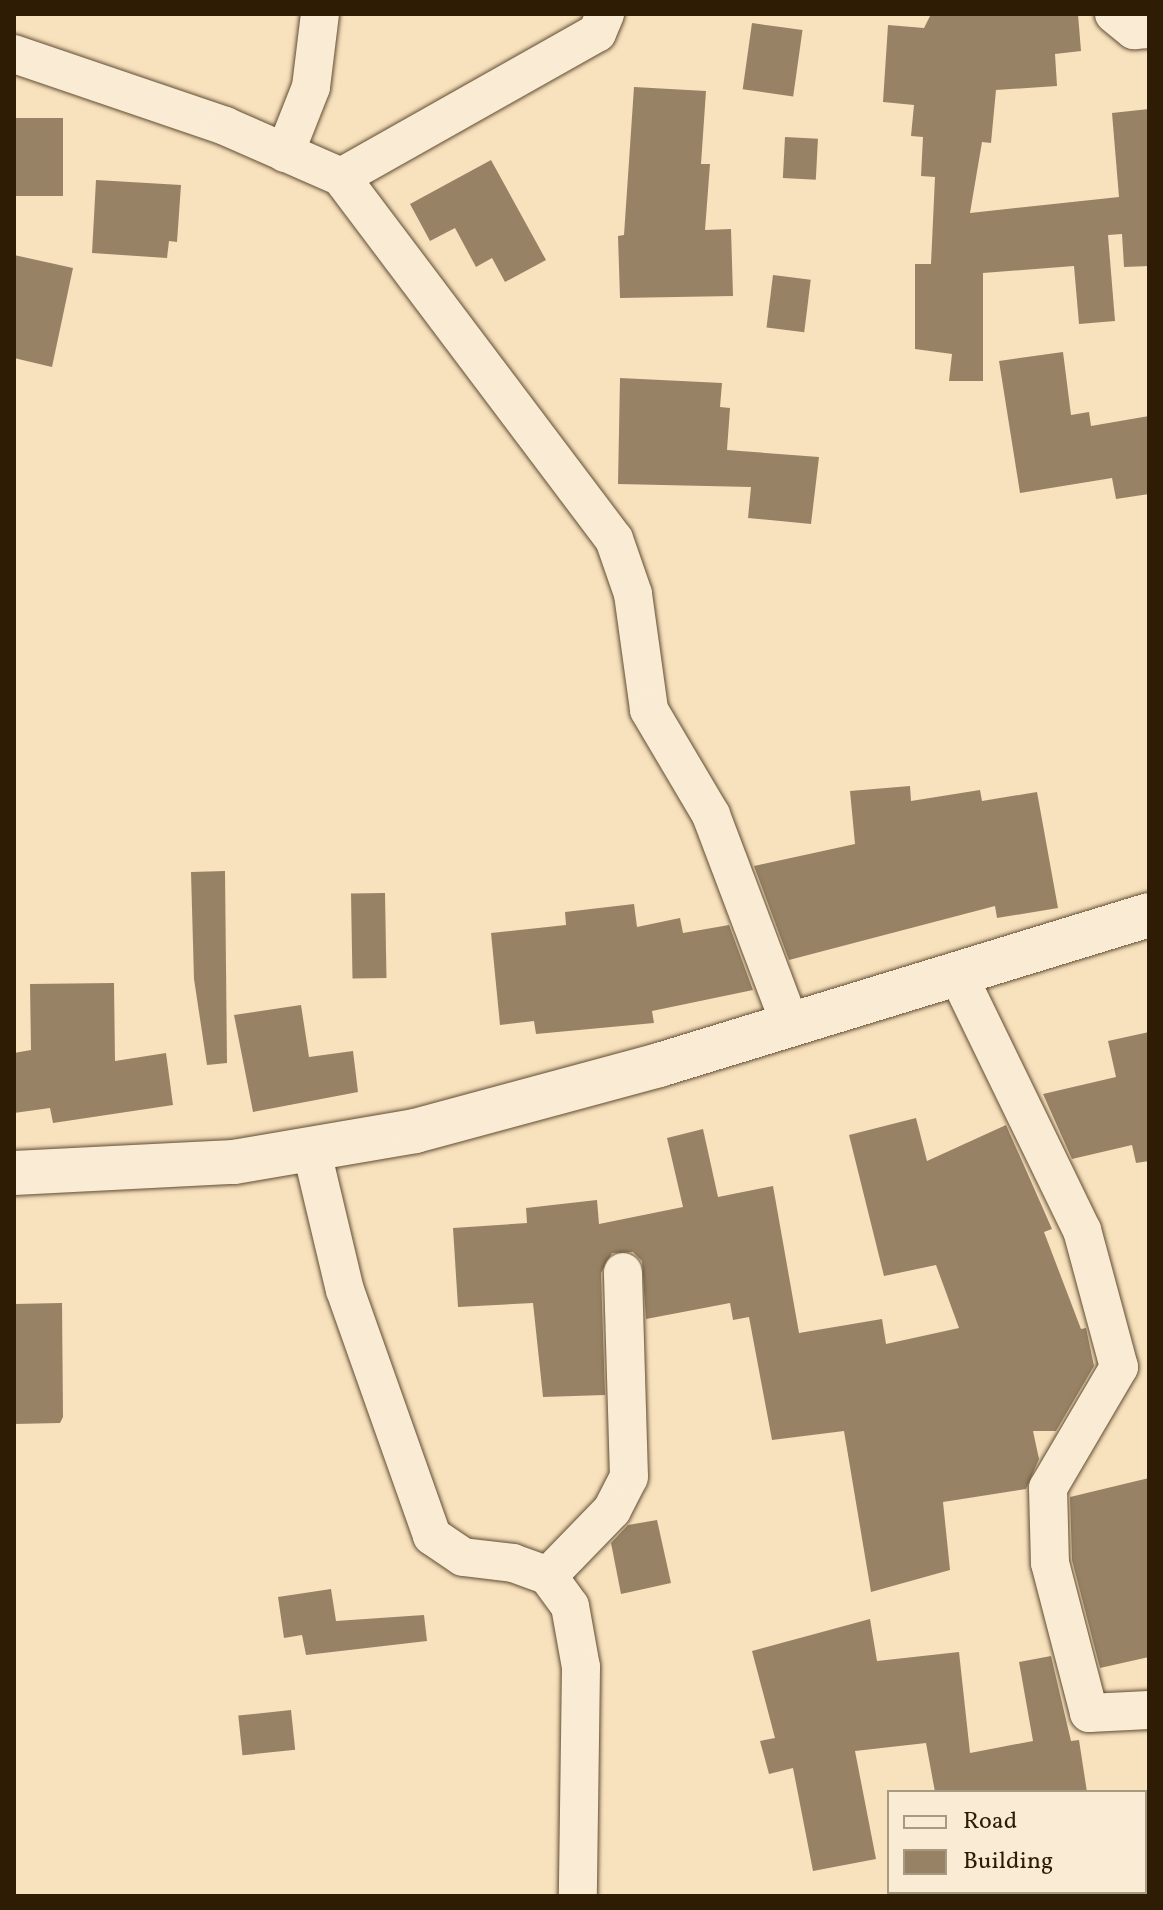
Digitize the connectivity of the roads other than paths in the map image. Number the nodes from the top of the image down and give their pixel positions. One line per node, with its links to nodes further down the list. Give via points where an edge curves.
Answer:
1 (320, 14): 6 (street, via 311,87)
2 (605, 14): 7 (street, via 597,33)
3 (1114, 14): 4 (street, via 1134,30)
4 (1149, 29)
5 (14, 54): 6 (street)
6 (285, 153): 7 (street)
7 (341, 177): 10 (street, via 614,539 633,594 649,710 711,815)
8 (1149, 915): 9 (main road)
9 (957, 973): 10 (main road); 15 (street, via 1082,1230 1119,1367 1048,1488 1050,1563 1089,1713)
10 (790, 1024): 11 (main road, via 504,1108)
11 (312, 1152): 12 (main road, via 69,1174); 14 (street, via 345,1290 432,1536 463,1557 513,1563)
12 (14, 1173)
13 (623, 1272): 14 (street, via 629,1477 612,1510)
14 (548, 1576): 16 (street, via 570,1606 581,1667)
15 (1149, 1710)
16 (578, 1896)

